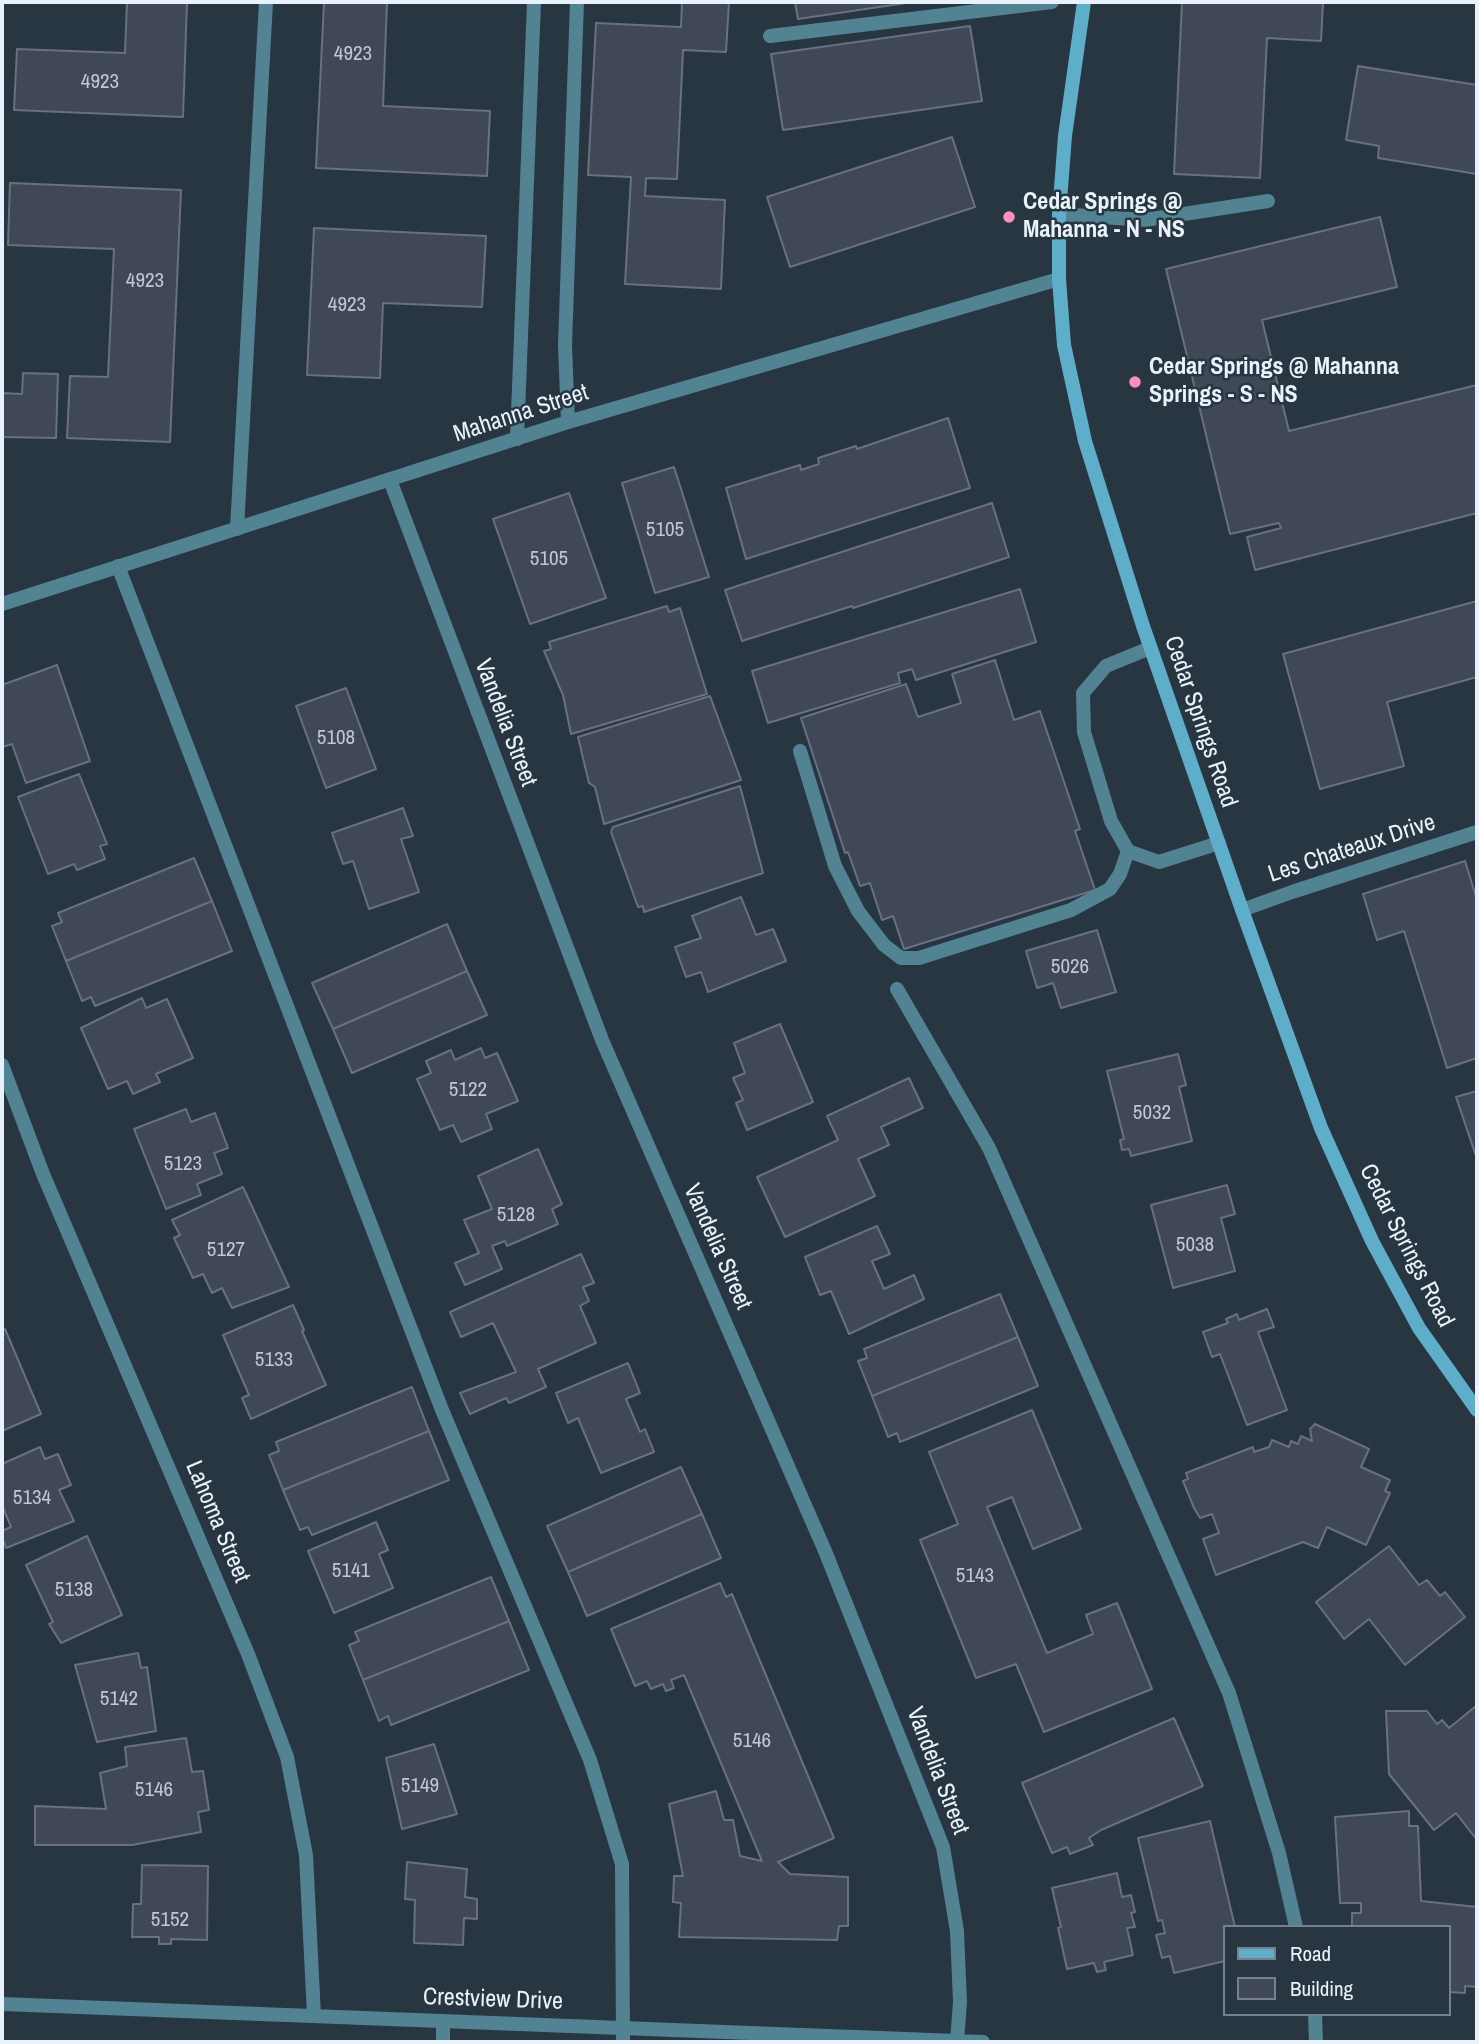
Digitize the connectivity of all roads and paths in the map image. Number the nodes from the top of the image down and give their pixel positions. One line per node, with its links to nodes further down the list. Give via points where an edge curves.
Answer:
1 (266, 2): 13 (street)
2 (534, 2): 11 (street)
3 (577, 2): 10 (street, via 565,345)
4 (1052, 2): 6 (street)
5 (1084, 2): 8 (main road, Cedar Springs Road)
6 (770, 36)
7 (1268, 201): 8 (street, via 1145,220)
8 (1059, 215): 9 (main road, Cedar Springs Road)
9 (1059, 279): 10 (street, Mahanna Street); 16 (main road, Cedar Springs Road, via 1064,345 1085,441)
10 (568, 422): 11 (street, Mahanna Street)
11 (517, 439): 12 (street, Mahanna Street)
12 (390, 480): 13 (street, Mahanna Street); 31 (street, Vandelia Street, via 601,1040 825,1551 943,1847 957,1931)
13 (237, 528): 14 (street, Mahanna Street)
14 (118, 566): 15 (street, Mahanna Street); 30 (street, via 442,1410 590,1760 622,1864)
15 (2, 604)
16 (1150, 648): 19 (main road, Cedar Springs Road); 20 (street, via 1106,666 1083,693 1084,732 1111,821)
17 (800, 751): 20 (street, via 835,866 858,911 884,945 901,958 919,958 1071,910 1110,889)
18 (1477, 832): 21 (street, Les Chateaux Drive)
19 (1219, 843): 20 (street, via 1158,862); 21 (main road, Cedar Springs Road)
20 (1128, 851)
21 (1242, 911): 24 (main road, Cedar Springs Road, via 1321,1128 1373,1241 1419,1328)
22 (897, 989): 25 (street, via 989,1148 1229,1693 1279,1853)
23 (2, 1065): 27 (street, Lahoma Street, via 43,1174 248,1654 287,1757 306,1855)
24 (1477, 1410)
25 (1296, 1925)
26 (2, 2004): 27 (street, Crestview Drive)
27 (314, 2016): 29 (street, Crestview Drive)
28 (1315, 2016): 34 (street)
29 (443, 2021): 30 (street, Crestview Drive); 32 (street)
30 (624, 2035): 31 (street, Crestview Drive)
31 (957, 2041): 33 (street, Crestview Drive)
32 (443, 2042)
33 (983, 2042)
34 (1316, 2042)

